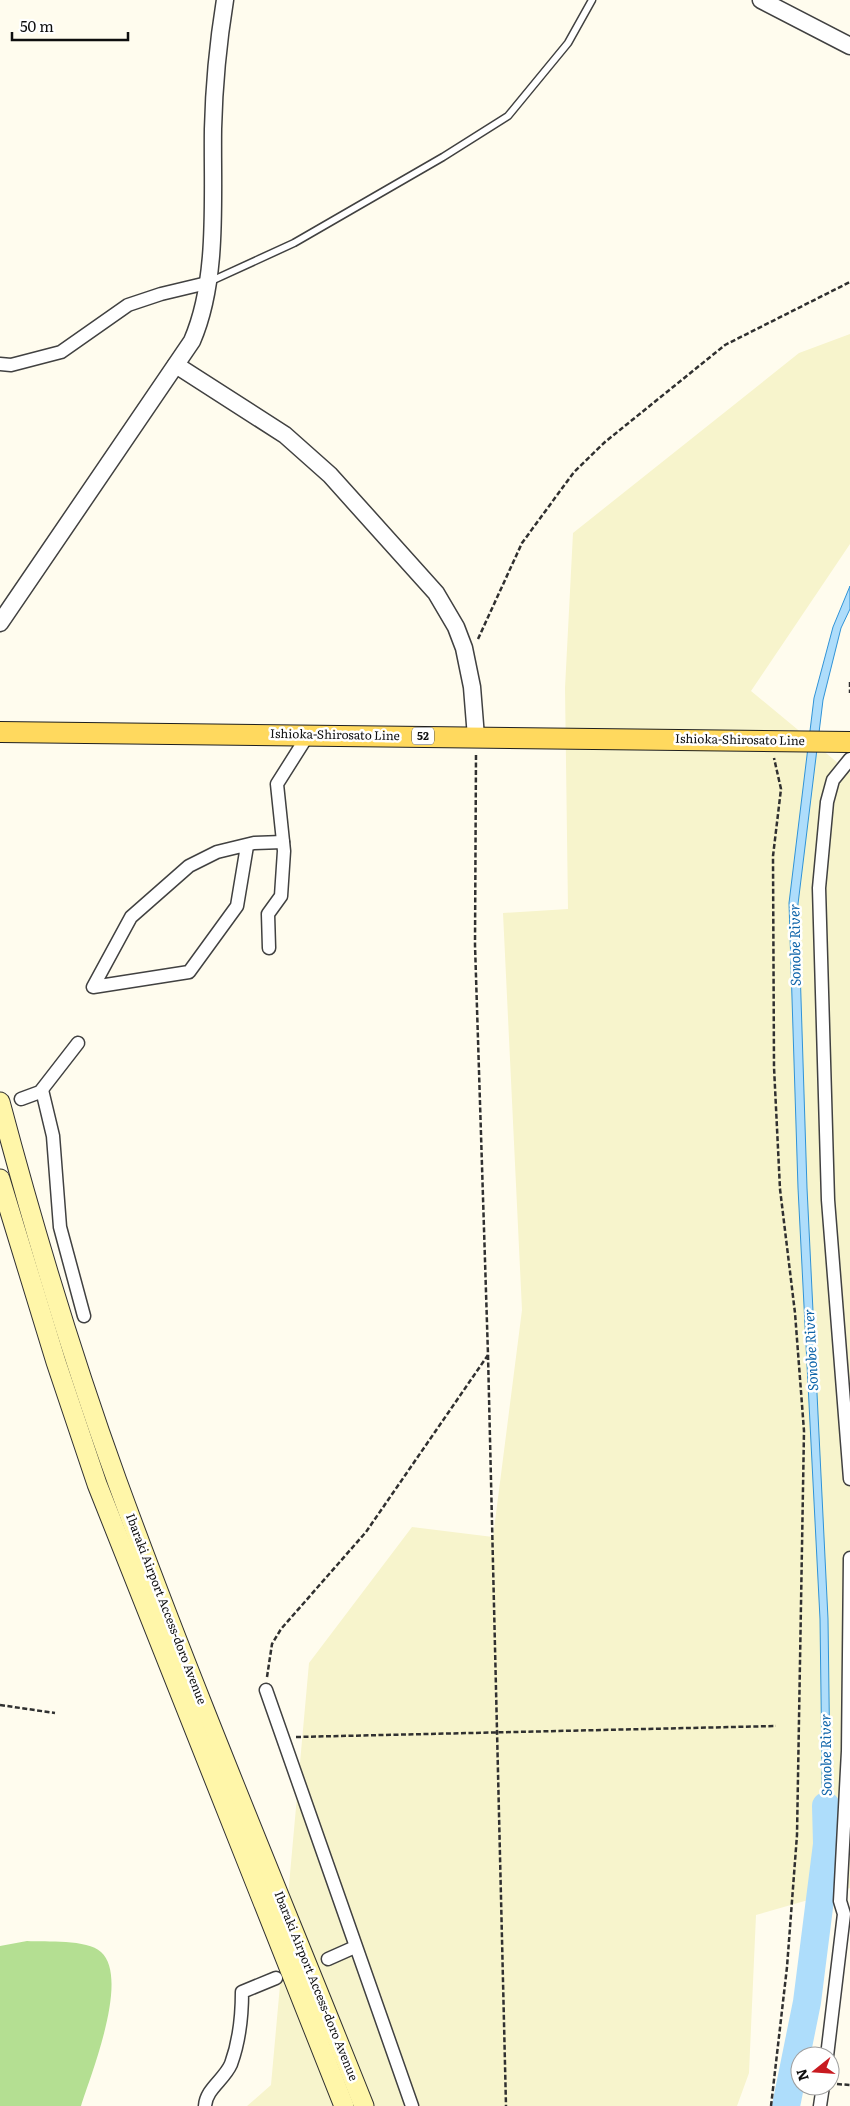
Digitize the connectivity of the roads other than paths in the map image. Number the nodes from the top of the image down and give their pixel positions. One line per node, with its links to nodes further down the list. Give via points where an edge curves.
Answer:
1 (225, 0): 5 (street, via 215,66 212,224)
2 (592, 0): 5 (lane, via 568,42 508,116 302,238)
3 (761, 0): 4 (street)
4 (850, 46)
5 (207, 283): 6 (street, via 128,305 61,352 11,365); 7 (street, via 198,325)
6 (0, 364)
7 (176, 365): 8 (street); 11 (street, via 285,436 330,475 436,593 464,648 472,687)
8 (0, 624)
9 (0, 732): 10 (main road, Ishioka-Shirosato Line / 52)
10 (308, 735): 11 (main road, Ishioka-Shirosato Line / 52); 14 (street, via 277,784)
11 (476, 737): 12 (main road, Ishioka-Shirosato Line / 52, via 777,748)
12 (843, 742)
13 (850, 760): 23 (street, via 833,780 827,802 819,888 828,1200)
14 (283, 842): 15 (street); 16 (street, via 281,896 268,914)
15 (247, 846): 15 (street, via 237,906 189,972 93,987 131,917 189,866 217,852)
16 (269, 948)
17 (78, 1043): 18 (street)
18 (42, 1090): 19 (street); 22 (street, via 53,1136 60,1227)
19 (20, 1100)
20 (0, 1102): 33 (main road, Ibaraki Airport Access-doro Avenue, via 25,1198 117,1480 184,1658)
21 (0, 1179): 32 (main road, Ibaraki Airport Access-doro Avenue, via 97,1484)
22 (84, 1316)
23 (850, 1478)
24 (850, 1558): 26 (street, via 848,1751 840,1901)
25 (266, 1690): 27 (street)
26 (847, 1914): 30 (street)
27 (354, 1946): 28 (street); 34 (street)
28 (328, 1959)
29 (276, 1978): 31 (street, via 242,1992 242,2016 231,2064 206,2097)
30 (828, 2046)
31 (205, 2106)
32 (344, 2106)
33 (364, 2106)
34 (412, 2106)

